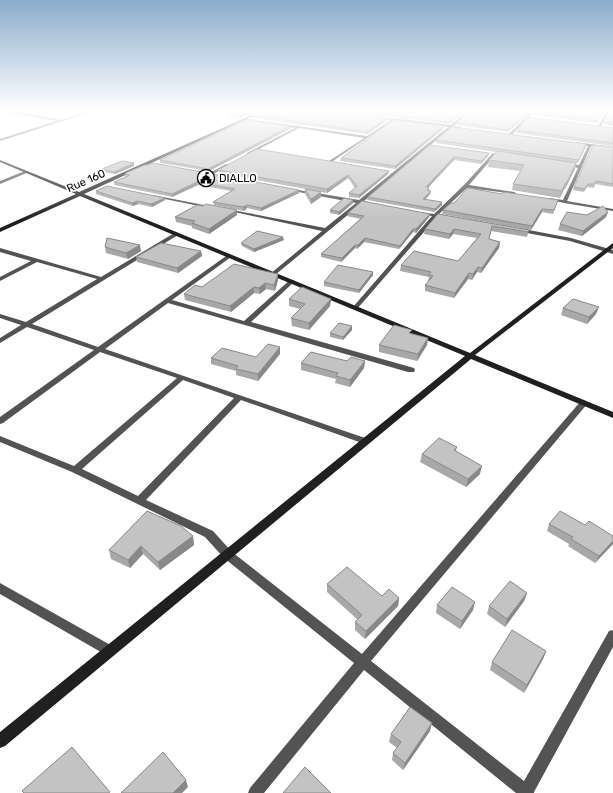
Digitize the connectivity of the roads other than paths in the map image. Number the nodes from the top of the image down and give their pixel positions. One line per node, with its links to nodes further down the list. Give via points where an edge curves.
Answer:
1 (185, 146): 17 (street, Rue 160)
2 (264, 146): 8 (street)
3 (354, 146): 16 (street)
4 (427, 146): 25 (street)
5 (590, 146): 22 (street)
6 (598, 146): 7 (street)
7 (613, 148)
8 (257, 150): 9 (street); 13 (street)
9 (264, 151)
10 (487, 153): 11 (street)
11 (494, 154): 12 (street); 31 (street)
12 (502, 155)
13 (243, 157)
14 (0, 161): 24 (street)
15 (323, 161): 16 (street)
16 (330, 162): 18 (street)
17 (148, 163): 21 (street); 30 (street, Rue 160)
18 (337, 163)
19 (557, 163): 22 (street)
20 (230, 164): 27 (street)
21 (155, 165)
22 (581, 167): 39 (street)
23 (388, 171): 25 (street)
24 (27, 172): 29 (street); 34 (street)
25 (395, 172): 38 (street)
26 (202, 173): 27 (street)
27 (210, 174): 28 (street)
28 (218, 176)
29 (0, 183)
30 (99, 185): 32 (street); 34 (street, Rue 160)
31 (466, 186): 35 (street); 43 (street)
32 (106, 187)
33 (281, 187): 38 (street)
34 (79, 194): 46 (street, Rue 160); 48 (street)
35 (519, 194)
36 (151, 195): 47 (street)
37 (542, 198): 39 (street)
38 (360, 202): 40 (street); 47 (street)
39 (564, 202): 41 (street)
40 (375, 204)
41 (613, 210)
42 (413, 211): 43 (street)
43 (436, 215): 44 (street); 58 (street)
44 (451, 218)
45 (511, 229): 49 (street)
46 (0, 230)
47 (327, 230): 53 (street)
48 (176, 234): 51 (street); 55 (street)
49 (611, 249): 64 (street)
50 (0, 250): 52 (street)
51 (228, 256): 53 (street); 57 (street)
52 (37, 260): 54 (street); 55 (street)
53 (273, 274): 56 (street)
54 (0, 279)
55 (102, 279): 61 (street)
56 (292, 281): 58 (street); 60 (street)
57 (166, 301): 60 (street); 63 (street)
58 (355, 308): 64 (street)
59 (0, 316): 61 (street)
60 (246, 324): 65 (street)
61 (26, 325): 62 (street); 63 (street)
62 (0, 341)
63 (99, 350): 66 (street); 70 (street)
64 (470, 356): 68 (street); 72 (street)
65 (411, 370)
66 (182, 377): 67 (street); 73 (street)
67 (240, 397): 72 (street); 74 (street)
68 (584, 403): 69 (street); 79 (street)
69 (613, 415)
70 (0, 421)
71 (0, 439): 73 (street)
72 (365, 441): 75 (street)
73 (75, 470): 74 (street)
74 (139, 500): 75 (street, via 209,534)
75 (228, 555): 78 (street); 79 (street)
76 (0, 588): 78 (street)
77 (613, 635): 82 (street)
78 (110, 651): 80 (street)
79 (362, 663): 81 (street); 82 (street)
80 (0, 741)
81 (255, 793)
82 (526, 793)

